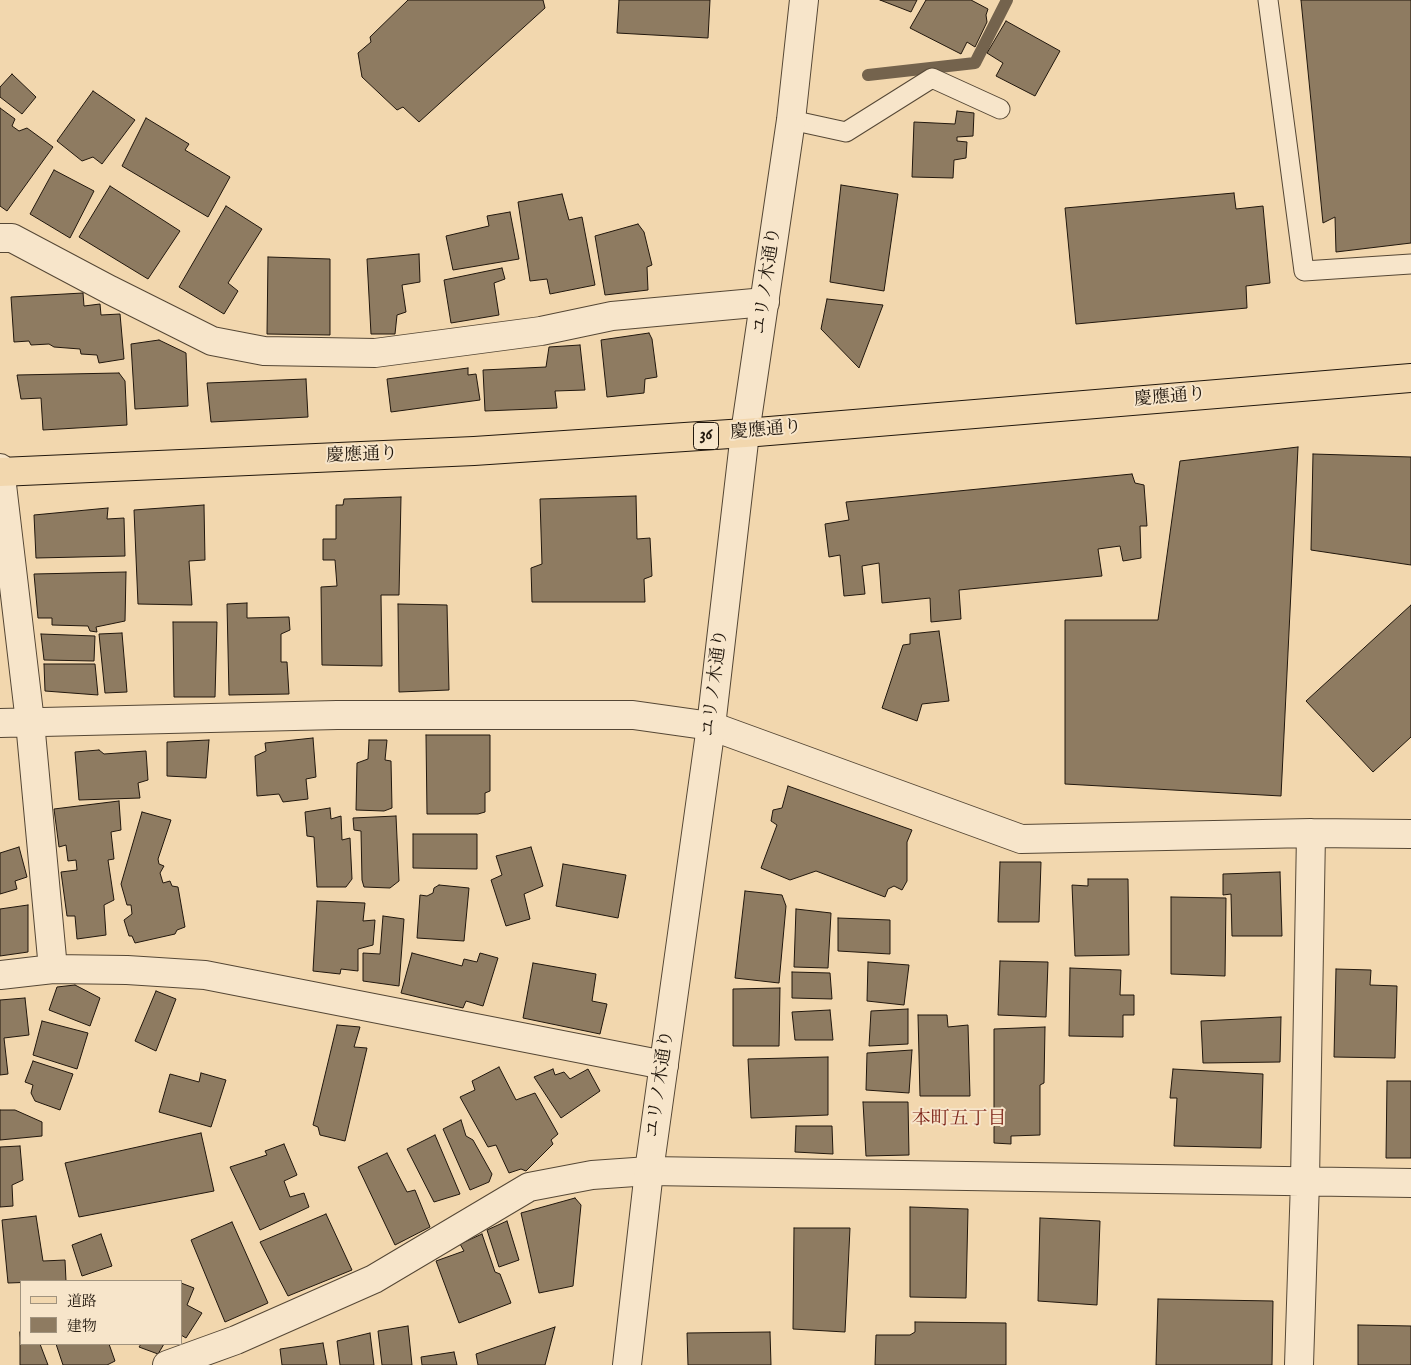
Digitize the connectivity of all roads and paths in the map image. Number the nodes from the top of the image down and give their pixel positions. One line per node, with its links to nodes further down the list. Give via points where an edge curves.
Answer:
1 (804, 0): 4 (street, ユリノ木通り)
2 (1268, 0): 6 (lane, via 1304,271)
3 (1000, 109): 4 (lane, via 932,78 846,132)
4 (791, 120): 7 (street, ユリノ木通り)
5 (0, 238): 7 (street, via 12,238 212,341 264,351 375,352 541,331 612,316)
6 (1411, 264)
7 (765, 302): 9 (street, ユリノ木通り)
8 (1411, 378): 9 (main road, 慶應通り / 36)
9 (745, 434): 11 (main road, 慶應通り / 36, via 474,451); 14 (street, ユリノ木通り)
10 (0, 468): 11 (street)
11 (0, 472): 13 (street)
12 (0, 722): 13 (street)
13 (30, 722): 14 (street, via 337,715 633,715); 17 (street)
14 (711, 726): 15 (street, via 1021,839); 19 (street, ユリノ木通り)
15 (1311, 833): 16 (street); 21 (street)
16 (1411, 834)
17 (53, 969): 18 (street); 19 (street, via 205,975)
18 (0, 975)
19 (664, 1065): 20 (street, ユリノ木通り)
20 (649, 1171): 21 (street); 23 (street, via 592,1175 529,1187 374,1279 236,1340); 24 (street, ユリノ木通り)
21 (1305, 1181): 22 (street); 25 (street)
22 (1411, 1183)
23 (167, 1365)
24 (627, 1365)
25 (1299, 1365)

